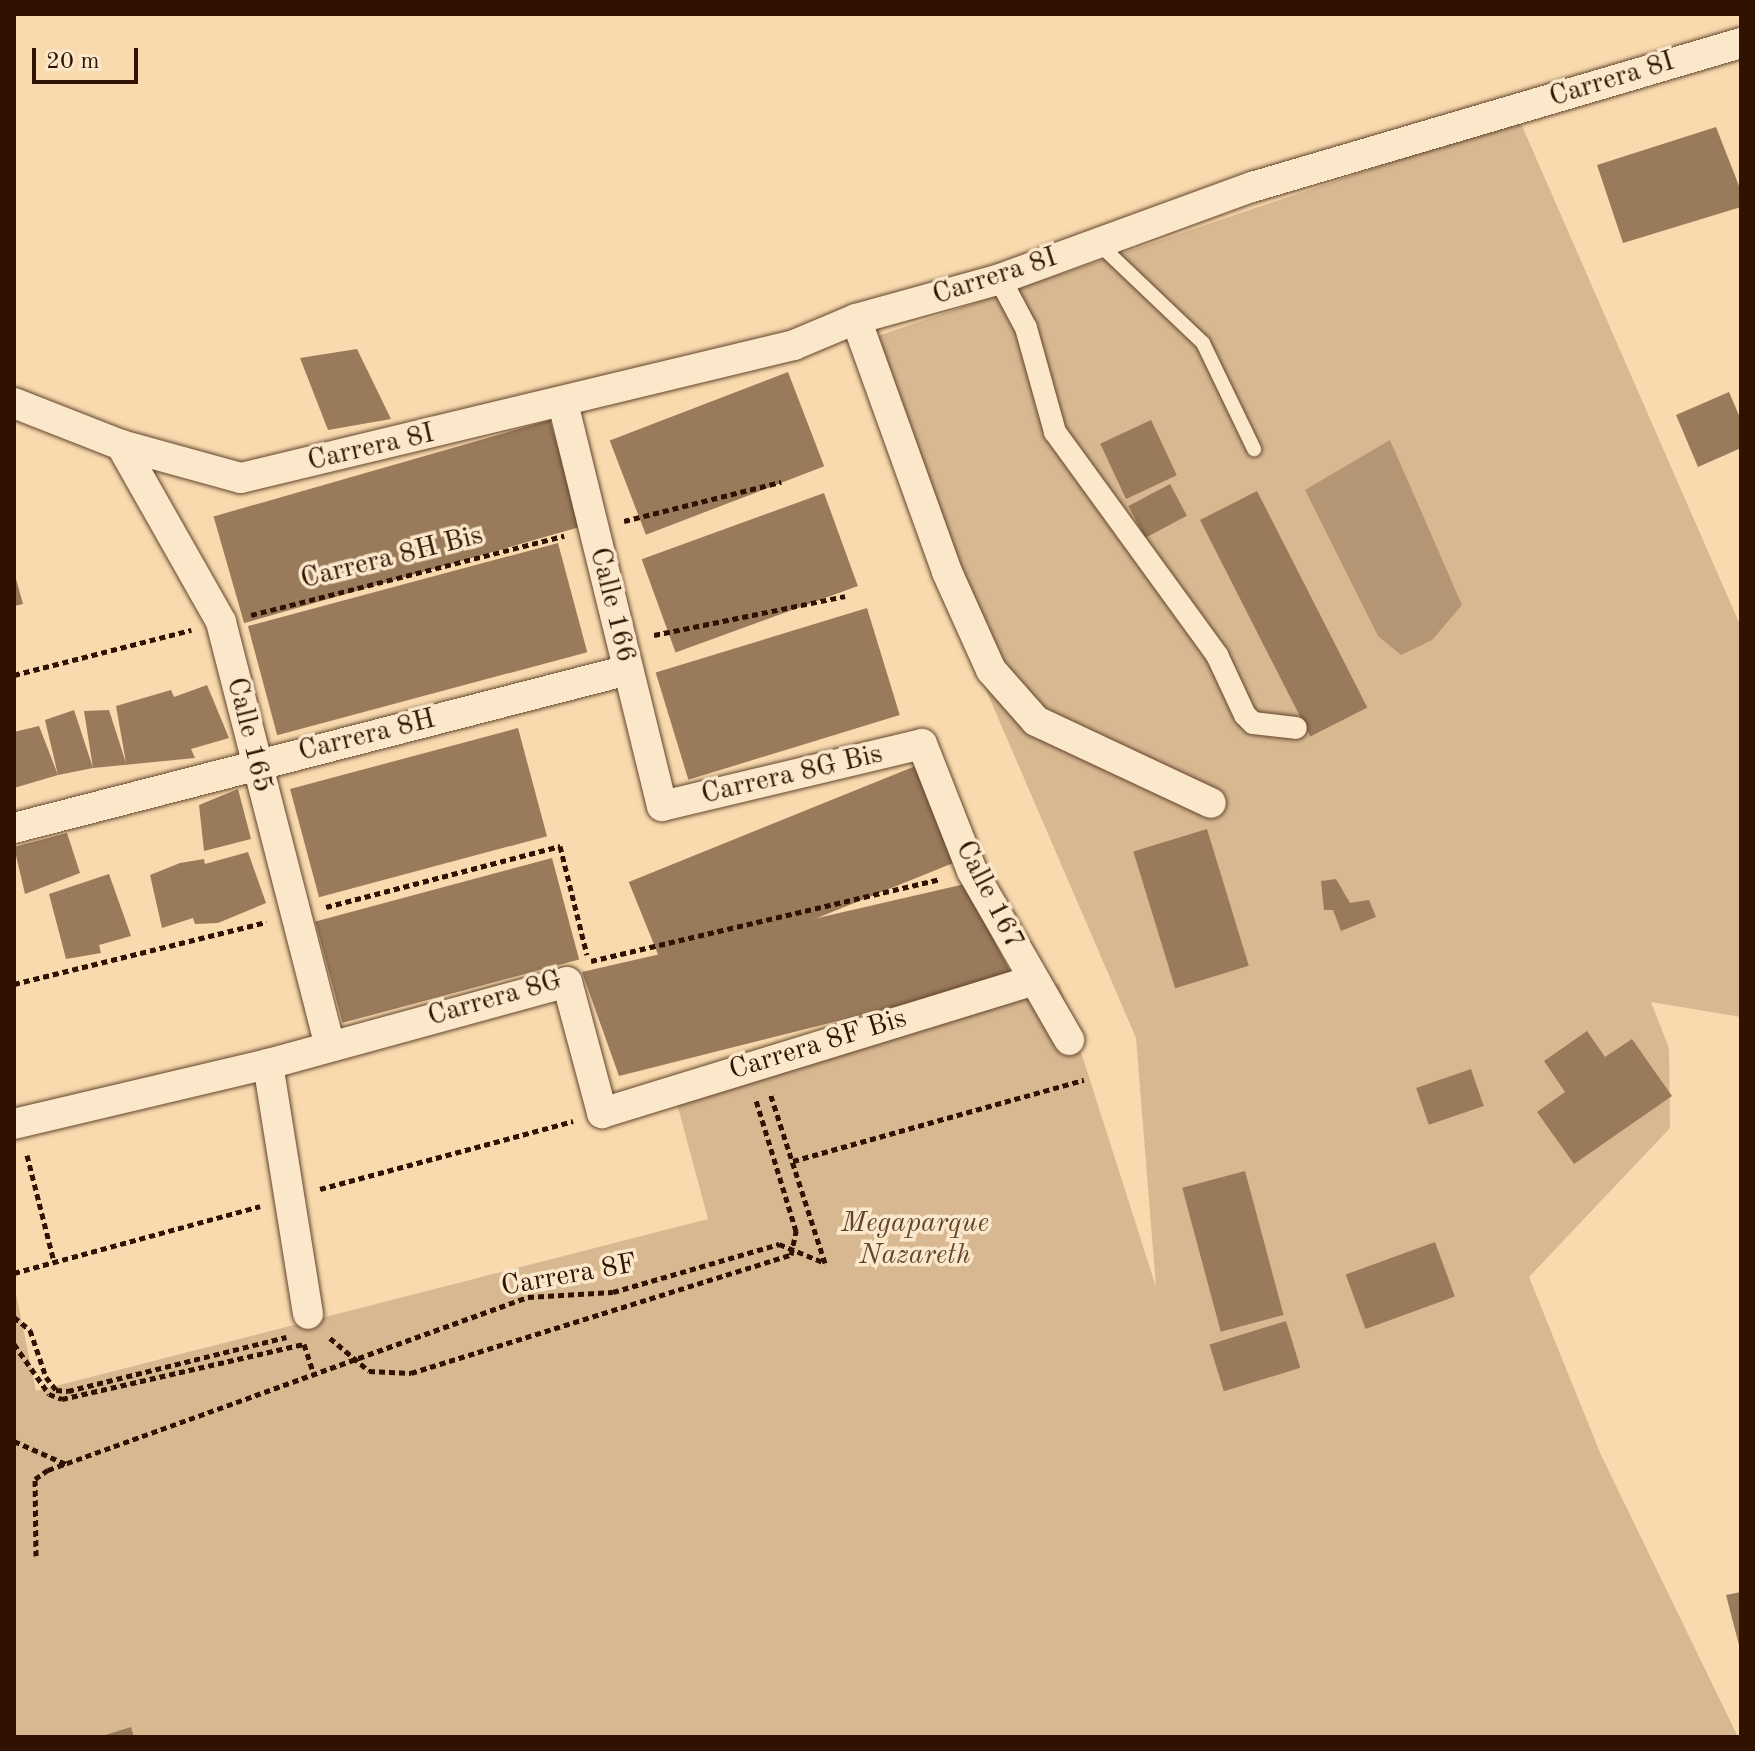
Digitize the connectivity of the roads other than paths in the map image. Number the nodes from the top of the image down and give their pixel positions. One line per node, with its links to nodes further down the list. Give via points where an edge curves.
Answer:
1 (1741, 43): 2 (street, Carrera 8I, via 1252,187)
2 (1099, 243): 3 (street, Carrera 8I); 8 (lane, via 1203,343)
3 (1000, 279): 4 (street, Carrera 8I); 10 (street, via 1026,328 1055,432 1217,655 1245,715 1253,723)
4 (856, 319): 6 (street, Carrera 8I, via 794,345); 13 (street, via 947,572 991,670 1036,721)
5 (14, 403): 7 (street)
6 (563, 403): 7 (street, Carrera 8I, via 241,478); 9 (street, Calle 166)
7 (121, 445): 12 (street, Calle 165, via 221,622)
8 (1254, 449)
9 (624, 656): 12 (street, Carrera 8H); 14 (street, Calle 166)
10 (1296, 728)
11 (922, 744): 14 (street, Carrera 8G Bis); 16 (street, Calle 167, via 972,871)
12 (256, 764): 15 (street, Carrera 8H); 18 (street, Calle 165)
13 (1211, 803)
14 (662, 806)
15 (14, 828)
16 (1034, 980): 17 (street, Calle 167); 20 (street, Carrera 8F Bis)
17 (1069, 1040)
18 (330, 1046): 19 (street, Carrera 8G); 20 (street, Carrera 8G, via 578,972)
19 (268, 1064): 21 (street, Carrera 8G); 22 (street)
20 (602, 1113)
21 (17, 1124)
22 (308, 1328)

